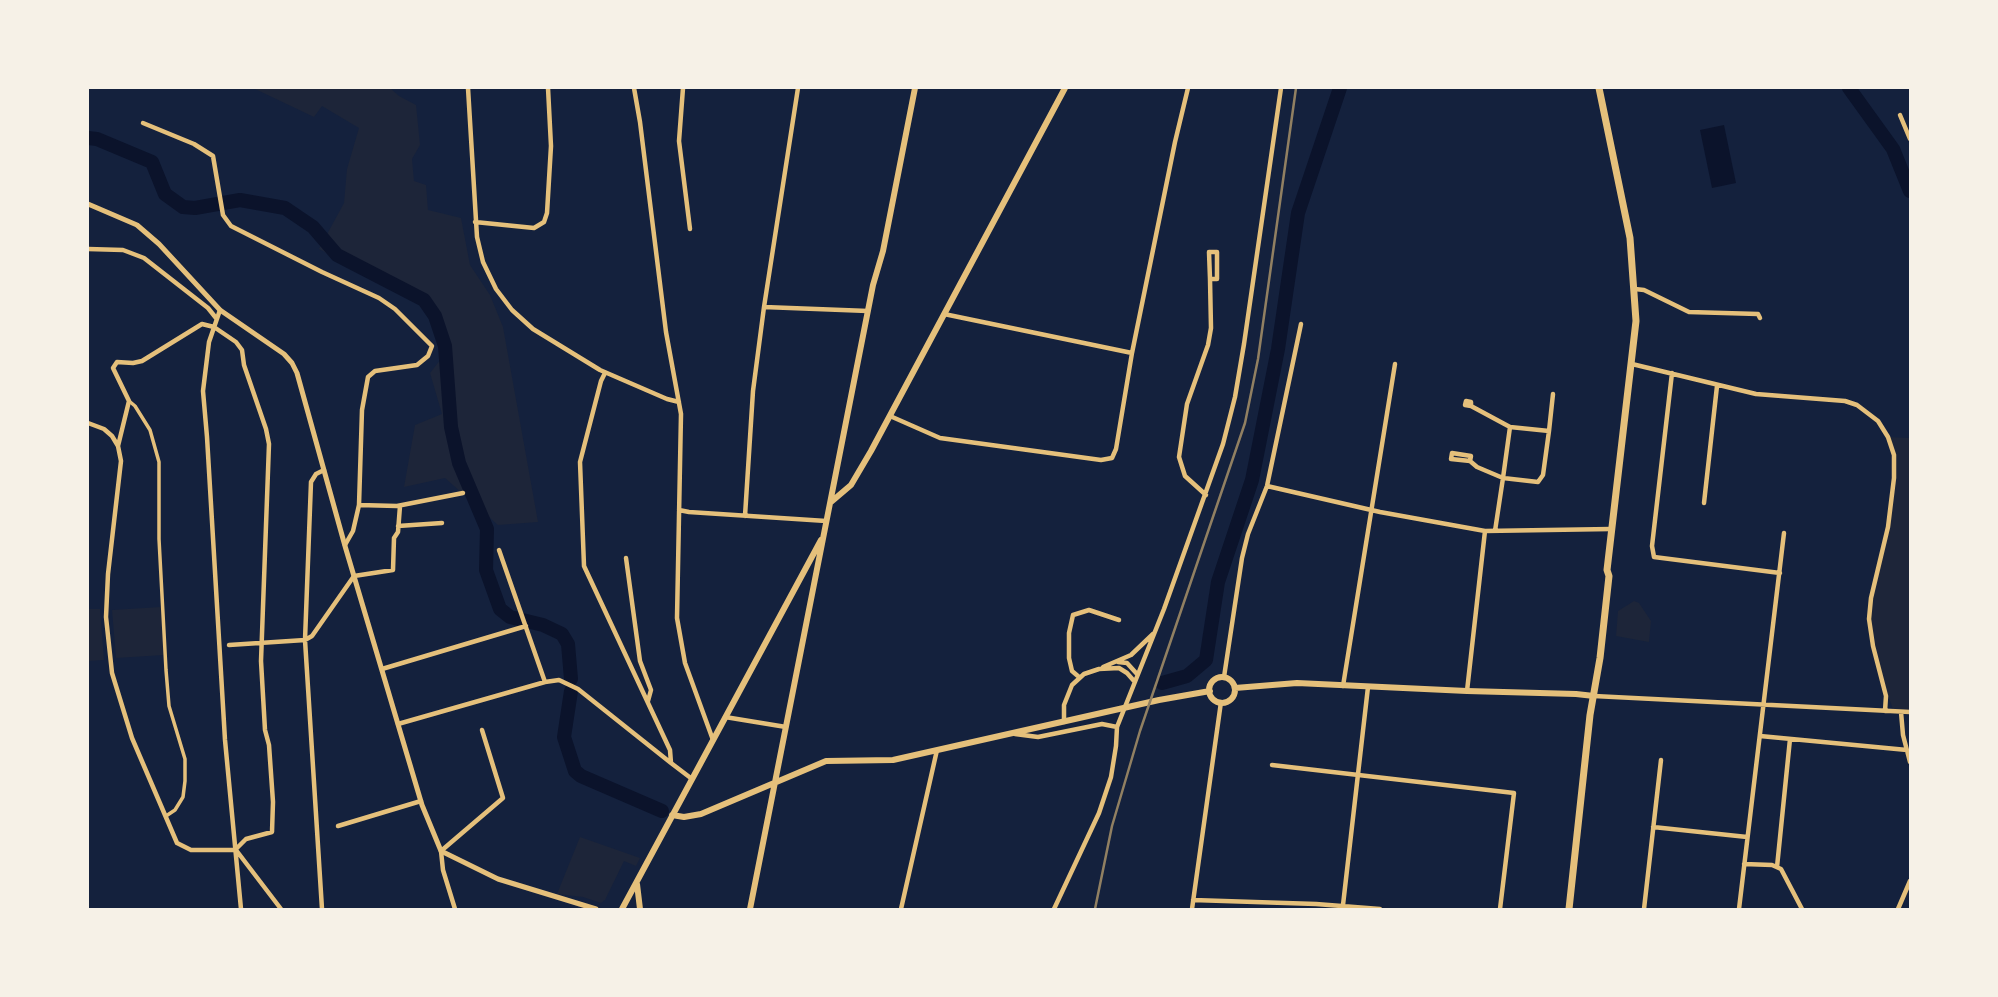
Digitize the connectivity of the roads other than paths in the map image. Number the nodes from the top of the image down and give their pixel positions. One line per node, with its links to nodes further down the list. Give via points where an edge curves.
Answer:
1 (468, 88): 15 (street)
2 (548, 88): 15 (street, via 551,146 544,222 534,228)
3 (634, 88): 36 (street)
4 (683, 88): 16 (street, via 679,141)
5 (798, 88): 20 (street)
6 (915, 88): 22 (main road)
7 (1065, 88): 23 (main road)
8 (1188, 88): 28 (street)
9 (1281, 88): 48 (street, via 1237,384)
10 (1599, 88): 19 (main road, via 1624,201)
11 (1900, 115): 13 (street)
12 (143, 123): 51 (street, via 208,152 215,163 223,215 231,226 379,298 432,346 417,365 375,371 368,377 362,410)
13 (1910, 139)
14 (88, 204): 21 (street, via 137,225)
15 (475, 222): 31 (street, via 487,272 512,310 533,329)
16 (691, 229)
17 (88, 249): 25 (street, via 123,250 144,258)
18 (1210, 279): 18 (street, via 1217,279 1217,252 1209,252); 48 (street, via 1208,345 1187,404 1179,457 1185,476)
19 (1635, 289): 24 (street, via 1689,312 1758,314); 29 (main road)
20 (764, 307): 22 (street); 55 (street)
21 (220, 310): 25 (street); 44 (street, via 292,363)
22 (869, 311): 49 (main road)
23 (944, 314): 28 (street); 38 (main road)
24 (1760, 318)
25 (217, 319): 27 (street)
26 (1301, 324): 46 (street)
27 (214, 327): 35 (street, via 199,325 138,363 114,365); 73 (street, via 242,350 269,444); 120 (street, via 202,391)
28 (1132, 353): 38 (street, via 1116,449 1107,460 940,438)
29 (1632, 363): 32 (street); 59 (main road)
30 (1395, 364): 54 (street)
31 (605, 373): 36 (street); 89 (street, via 580,462 584,566)
32 (1672, 373): 33 (street); 67 (street, via 1654,558)
33 (1717, 386): 50 (street); 92 (street, via 1852,403 1871,414 1888,437 1894,478 1869,619 1886,696)
34 (1553, 394): 41 (street)
35 (129, 401): 42 (street); 116 (street, via 150,430 159,462 169,706 185,759 183,797)
36 (679, 402): 53 (street)
37 (1471, 406): 40 (street)
38 (890, 416): 49 (main road, via 851,485)
39 (88, 423): 42 (street, via 104,429)
40 (1510, 427): 41 (street); 45 (street)
41 (1549, 431): 45 (street, via 1541,480)
42 (118, 446): 116 (street, via 121,461 106,618 109,653 132,738)
43 (1471, 461): 45 (street)
44 (324, 470): 64 (street); 72 (street, via 311,482)
45 (1503, 478): 61 (street)
46 (1267, 486): 54 (street); 80 (street, via 1242,558)
47 (463, 493): 52 (street)
48 (1206, 495): 71 (street)
49 (831, 502): 56 (main road)
50 (1704, 503)
51 (359, 505): 52 (street); 64 (street)
52 (400, 506): 58 (street)
53 (679, 510): 55 (street); 104 (street, via 677,618 685,663)
54 (1371, 510): 60 (street); 83 (street)
55 (745, 516): 56 (street)
56 (827, 521): 62 (main road)
57 (442, 523): 58 (street)
58 (398, 526): 68 (street, via 393,570)
59 (1612, 529): 61 (street); 88 (main road)
60 (1485, 531): 61 (street); 87 (street)
61 (1495, 531)
62 (825, 532): 95 (main road); 98 (main road)
63 (1784, 533): 67 (street)
64 (345, 546): 68 (street)
65 (499, 550): 70 (street)
66 (626, 558): 89 (street, via 640,661 651,690)
67 (1780, 573): 91 (street)
68 (354, 576): 72 (street, via 321,626); 76 (street)
69 (1119, 620): 79 (street, via 1089,610 1073,615 1069,658)
70 (526, 626): 76 (street); 82 (street)
71 (1155, 631): 75 (street, via 1136,651); 78 (street)
72 (305, 640): 73 (street); 130 (street)
73 (261, 643): 74 (street); 120 (street, via 273,829 246,839)
74 (229, 645)
75 (1113, 663): 77 (street); 78 (street, via 1127,663)
76 (382, 669): 97 (street)
77 (1099, 669): 79 (street); 81 (street, via 1123,670)
78 (1137, 674): 81 (street)
79 (1079, 677): 96 (street, via 1064,705)
80 (1224, 677): 85 (main road); 86 (main road, via 1212,682)
81 (1134, 681): 99 (street)
82 (545, 682): 97 (street); 108 (street, via 559,680 578,689)
83 (1343, 686): 84 (main road); 85 (main road, via 1284,683)
84 (1368, 687): 87 (main road); 111 (street)
85 (1235, 688): 90 (main road, via 1232,698)
86 (1210, 691): 90 (main road); 96 (main road)
87 (1466, 691): 88 (main road)
88 (1594, 696): 91 (street); 141 (main road)
89 (647, 702): 108 (street, via 670,750)
90 (1221, 702): 126 (street)
91 (1763, 706): 92 (street); 102 (street)
92 (1885, 711): 93 (street)
93 (1901, 712): 94 (street); 106 (street)
94 (1910, 712)
95 (725, 717): 98 (street); 104 (main road)
96 (1064, 722): 101 (main road)
97 (398, 723): 114 (street)
98 (786, 727): 113 (main road)
99 (1117, 727): 101 (street, via 1102,724 1038,737); 137 (street, via 1106,794)
100 (482, 730): 121 (street, via 503,798)
101 (1012, 734): 105 (main road)
102 (1760, 736): 103 (street); 119 (street)
103 (1790, 739): 106 (street); 123 (street)
104 (713, 740): 112 (main road)
105 (937, 750): 113 (main road, via 893,760 826,761); 136 (street)
106 (1907, 750): 109 (street)
107 (1661, 760): 118 (street)
108 (671, 762): 112 (street)
109 (1910, 762)
110 (1272, 765): 111 (street)
111 (1358, 775): 127 (street); 140 (street, via 1514,793)
112 (692, 779): 115 (main road)
113 (775, 781): 115 (main road, via 701,814); 135 (main road)
114 (421, 801): 117 (street); 121 (street)
115 (672, 815): 125 (main road)
116 (164, 817): 120 (street, via 177,844 184,848)
117 (338, 825)
118 (1653, 827): 119 (street); 142 (street)
119 (1747, 837): 122 (street)
120 (235, 850): 128 (street); 129 (street)
121 (441, 851): 131 (street); 132 (street, via 498,879)
122 (1744, 864): 123 (street); 143 (street)
123 (1777, 867): 144 (street)
124 (1910, 881): 145 (street)
125 (637, 883): 133 (main road); 134 (main road)
126 (1193, 900): 127 (street); 138 (street)
127 (1343, 905): 139 (street)
128 (241, 909)
129 (281, 909)
130 (322, 909)
131 (455, 909)
132 (596, 909)
133 (622, 909): 134 (main road, via 631,905)
134 (639, 909)
135 (750, 909)
136 (901, 909)
137 (1054, 909)
138 (1192, 909)
139 (1380, 909)
140 (1500, 909)
141 (1569, 909)
142 (1644, 909)
143 (1739, 909)
144 (1802, 909)
145 (1898, 909)

